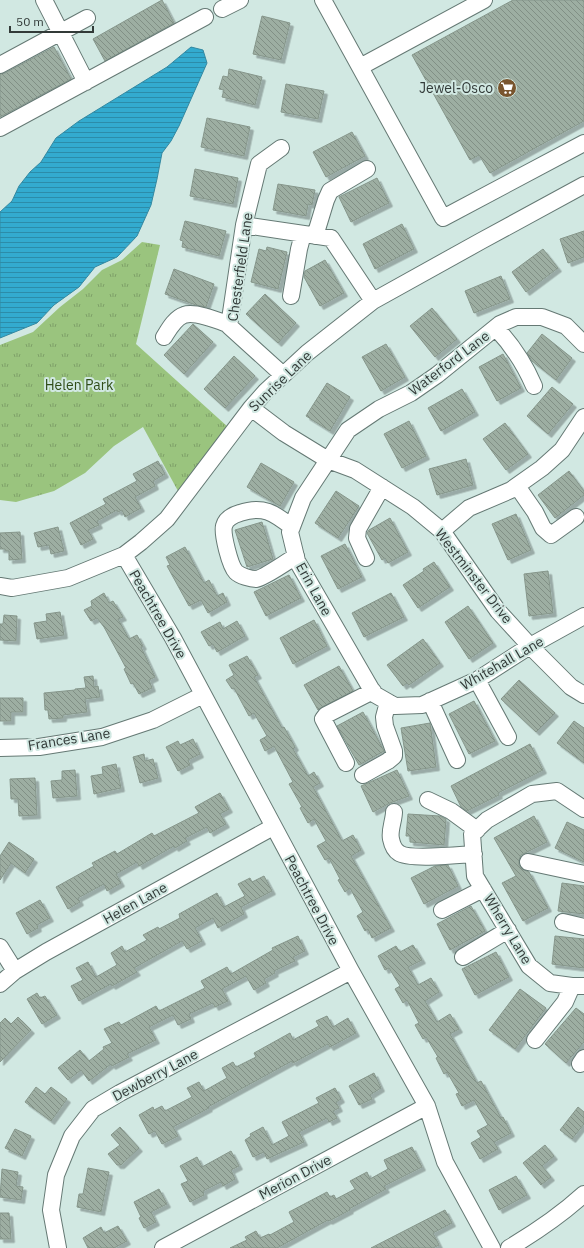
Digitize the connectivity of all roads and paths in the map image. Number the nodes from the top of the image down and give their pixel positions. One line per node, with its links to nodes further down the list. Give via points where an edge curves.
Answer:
1 (44, 0): 8 (street)
2 (240, 0): 5 (street)
3 (323, 0): 10 (street)
4 (484, 0): 10 (street)
5 (222, 10)
6 (206, 17): 11 (street)
7 (87, 18): 8 (street)
8 (61, 33): 9 (street); 11 (street)
9 (0, 66)
10 (360, 67): 13 (street, via 443,218)
11 (86, 82): 12 (street)
12 (0, 128)
13 (584, 143)
14 (281, 148): 17 (street, Chesterfield Lane, via 259,164)
15 (367, 169): 18 (street, via 330,191)
16 (584, 185): 20 (street, Sunrise Lane)
17 (244, 225): 18 (street); 21 (street, Chesterfield Lane)
18 (309, 235): 19 (street, via 299,248); 20 (street, via 331,238)
19 (291, 296)
20 (372, 301): 25 (street, Sunrise Lane)
21 (230, 325): 23 (street, via 185,314 172,324); 25 (street, Chesterfield Lane)
22 (496, 328): 24 (street, Waterford Lane, via 516,317 542,317 566,326); 26 (street, via 526,368); 29 (street, Waterford Lane, via 411,393 379,409 348,430)
23 (164, 337)
24 (584, 344)
25 (283, 375): 27 (street, Sunrise Lane)
26 (534, 386)
27 (251, 408): 29 (street, Westminster Drive, via 284,433); 35 (street, Sunrise Lane, via 167,519)
28 (584, 417): 30 (street, via 562,450)
29 (328, 460): 31 (street, Westminster Drive, via 355,470); 33 (street, Erin Lane, via 303,498)
30 (517, 486): 32 (street, via 550,535); 34 (street, via 470,508)
31 (382, 487): 34 (street, Westminster Drive, via 413,506); 37 (street, via 358,530 357,538)
32 (576, 517)
33 (292, 527): 36 (street, Erin Lane, via 290,532); 36 (street, via 276,514 262,509 251,509 227,519 224,534 233,567 237,573 247,577 257,579)
34 (442, 531): 40 (street, Westminster Drive, via 498,611)
35 (124, 555): 38 (street, Sunrise Lane, via 68,578 12,588); 43 (street, Peachtree Drive)
36 (296, 556): 42 (street, Erin Lane)
37 (366, 558)
38 (0, 586)
39 (584, 616): 40 (street, Whitehall Lane)
40 (530, 646): 41 (street, Whitehall Lane); 44 (street, Westminster Drive, via 571,687)
41 (477, 680): 45 (street, Whitehall Lane); 47 (street)
42 (373, 691): 46 (street, Erin Lane); 50 (street, via 326,715 323,719)
43 (203, 695): 48 (street, Frances Lane, via 153,720 102,737 39,747); 55 (street, Peachtree Drive)
44 (584, 695)
45 (430, 701): 46 (street, Whitehall Lane, via 422,704); 49 (street)
46 (391, 704): 51 (street, via 384,717 394,756)
47 (508, 737)
48 (0, 748)
49 (457, 760)
50 (346, 763)
51 (363, 775)
52 (428, 800): 56 (street, via 451,811)
53 (584, 809): 56 (street, via 557,791 532,794 487,820)
54 (394, 812): 57 (street, via 390,838 393,847 399,853 409,856)
55 (273, 827): 67 (street, Helen Lane); 68 (street, Peachtree Drive)
56 (474, 832): 57 (street, Wherry Lane)
57 (474, 854): 60 (street, Wherry Lane, via 475,876)
58 (528, 862): 59 (street)
59 (584, 874)
60 (483, 889): 61 (street); 64 (street, Wherry Lane)
61 (442, 910)
62 (563, 922): 63 (street)
63 (584, 927)
64 (508, 930): 66 (street); 70 (street, Wherry Lane, via 529,966 550,983)
65 (0, 947): 67 (street)
66 (463, 957)
67 (15, 971): 69 (street, Helen Lane)
68 (351, 971): 72 (street, Peachtree Drive); 74 (street, Dewberry Lane, via 94,1109 72,1136 56,1175 51,1210)
69 (0, 984)
70 (578, 986): 71 (street)
71 (535, 1040)
72 (427, 1106): 75 (street, Merion Drive); 76 (street, Peachtree Drive, via 445,1162)
73 (584, 1194): 77 (street, via 560,1216)
74 (58, 1248)
75 (163, 1248)
76 (492, 1248)
77 (509, 1248)

